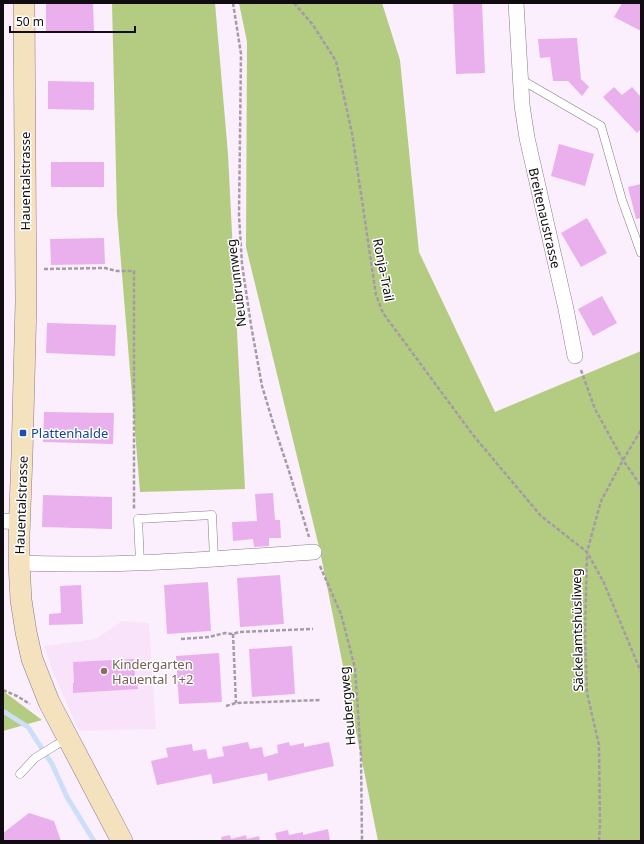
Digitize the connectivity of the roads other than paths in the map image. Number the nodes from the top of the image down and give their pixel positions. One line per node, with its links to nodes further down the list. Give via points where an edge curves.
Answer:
1 (24, 3): 6 (street, Hauentalstrasse, via 26,303)
2 (516, 3): 3 (street, Breitenaustrasse)
3 (520, 80): 4 (lane, via 601,126 622,200); 5 (street, Breitenaustrasse, via 527,138)
4 (641, 253)
5 (575, 356)
6 (12, 521): 9 (street, Hauentalstrasse)
7 (314, 552): 8 (street)
8 (214, 559): 10 (street); 10 (lane, via 212,515 138,519)
9 (19, 563): 10 (street); 11 (street, Hauentalstrasse, via 21,600 32,659 49,702)
10 (140, 563)
11 (68, 738): 12 (lane, via 35,758); 13 (street, Hauentalstrasse)
12 (20, 774)
13 (122, 841)

